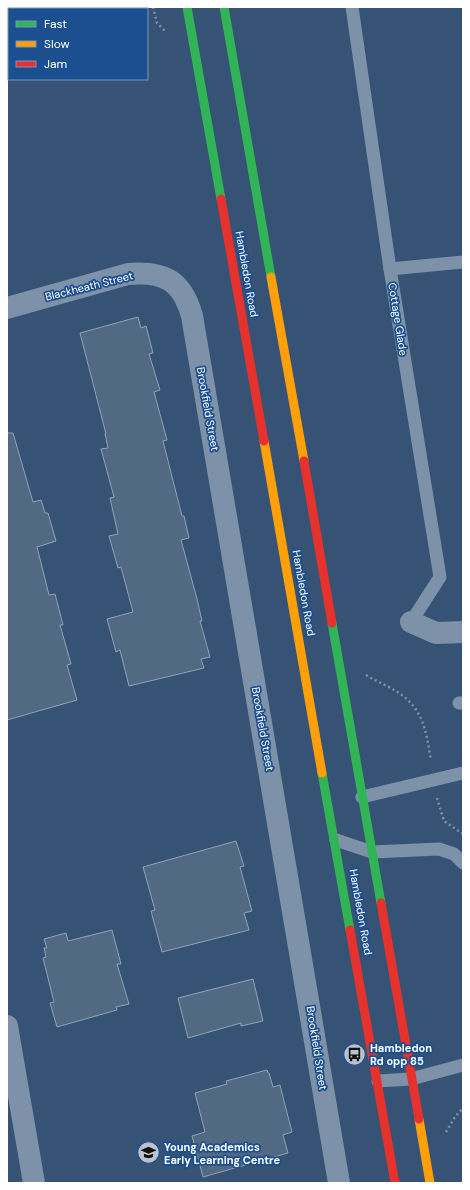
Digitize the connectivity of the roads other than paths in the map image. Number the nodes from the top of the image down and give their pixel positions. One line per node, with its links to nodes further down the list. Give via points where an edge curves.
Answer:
1 (187, 7): 12 (main road, Hambledon Road)
2 (224, 7): 11 (main road, Hambledon Road)
3 (352, 7): 5 (lane, Cottage Glade)
4 (463, 262): 5 (lane)
5 (390, 269): 8 (lane, Cottage Glade, via 440,577)
6 (171, 281): 7 (street, Blackheath Street, via 158,275 128,274); 20 (street, Brookfield Street, via 187,299 192,316)
7 (7, 308)
8 (411, 622): 9 (street, via 436,634)
9 (463, 632)
10 (463, 773): 11 (lane)
11 (362, 797): 13 (main road, Hambledon Road)
12 (336, 840): 13 (lane); 18 (main road, Hambledon Road)
13 (372, 852): 14 (lane, via 439,849 454,854); 17 (main road, Hambledon Road)
14 (463, 863)
15 (7, 1026): 19 (street)
16 (463, 1065): 17 (lane)
17 (412, 1079): 18 (lane); 22 (main road, Hambledon Road)
18 (378, 1081): 21 (main road, Hambledon Road)
19 (34, 1183)
20 (339, 1183)
21 (396, 1183)
22 (430, 1183)

